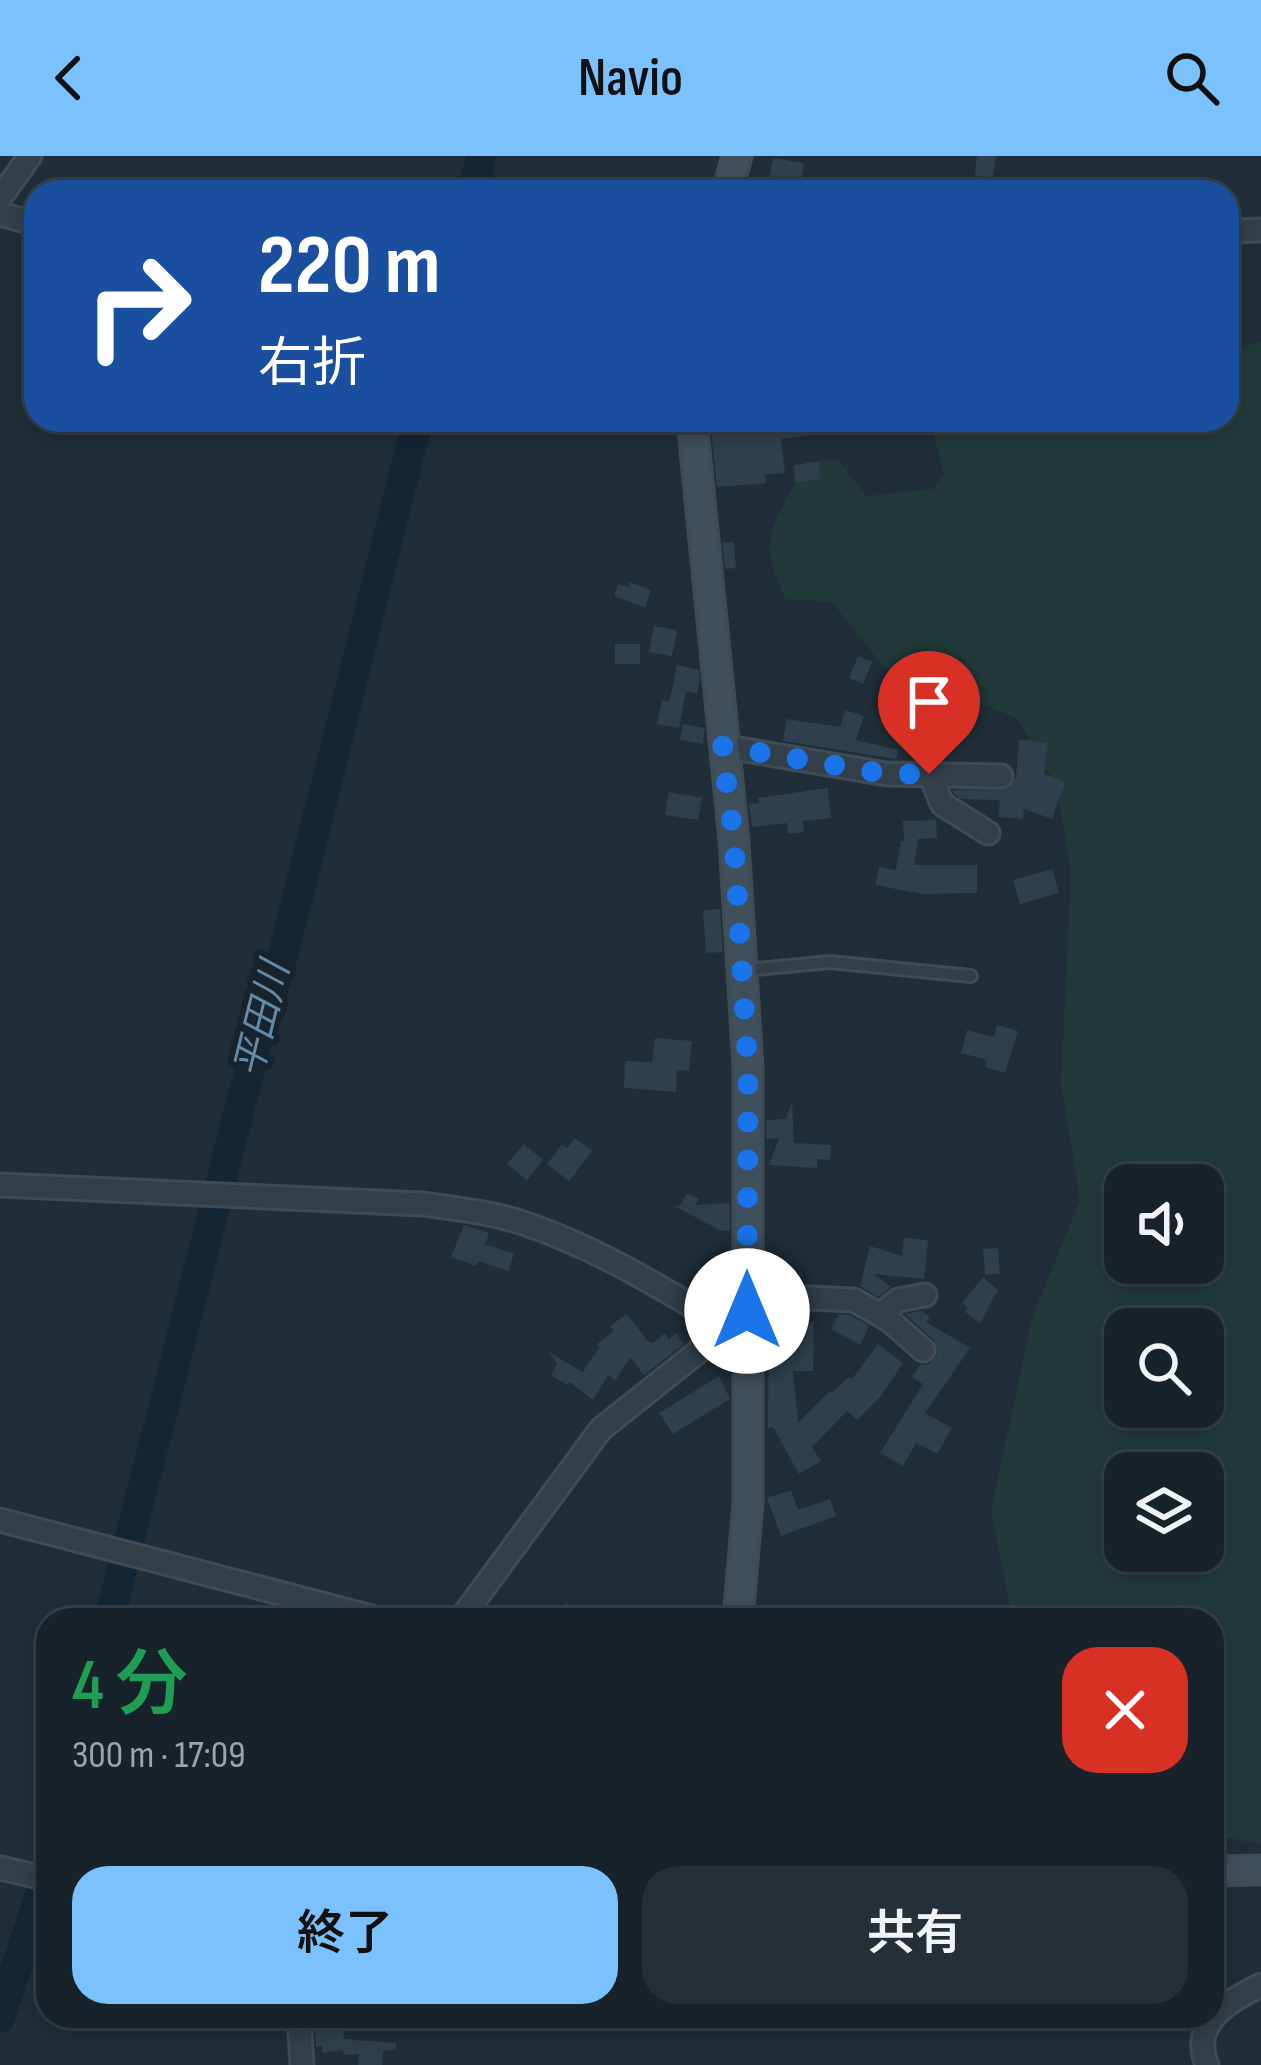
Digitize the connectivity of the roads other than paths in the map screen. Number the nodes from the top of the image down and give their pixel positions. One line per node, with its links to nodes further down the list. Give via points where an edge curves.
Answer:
1 (30, 156): 2 (street)
2 (0, 198)
3 (693, 432): 4 (street)
4 (722, 746): 5 (street); 8 (street)
5 (929, 774): 6 (street); 7 (street, via 942,804)
6 (1001, 776)
7 (988, 833)
8 (743, 971): 9 (lane, via 830,962); 12 (street, via 749,1090)
9 (971, 976)
10 (0, 1185): 12 (street, via 423,1204 521,1222)
11 (925, 1295): 13 (street)
12 (741, 1311): 13 (street, via 854,1300); 17 (street, via 601,1430); 18 (street, via 748,1503)
13 (880, 1314): 14 (street)
14 (923, 1350)
15 (0, 1520): 16 (street)
16 (336, 1608)
17 (469, 1608)
18 (740, 1608)
19 (0, 1868): 22 (street)
20 (1261, 1870): 21 (street)
21 (1224, 1871)
22 (36, 1876)
23 (1261, 1985): 24 (street)
24 (1224, 2006)
25 (300, 2028): 27 (street)
26 (1206, 2028): 28 (street)
27 (302, 2065)
28 (1208, 2065)

